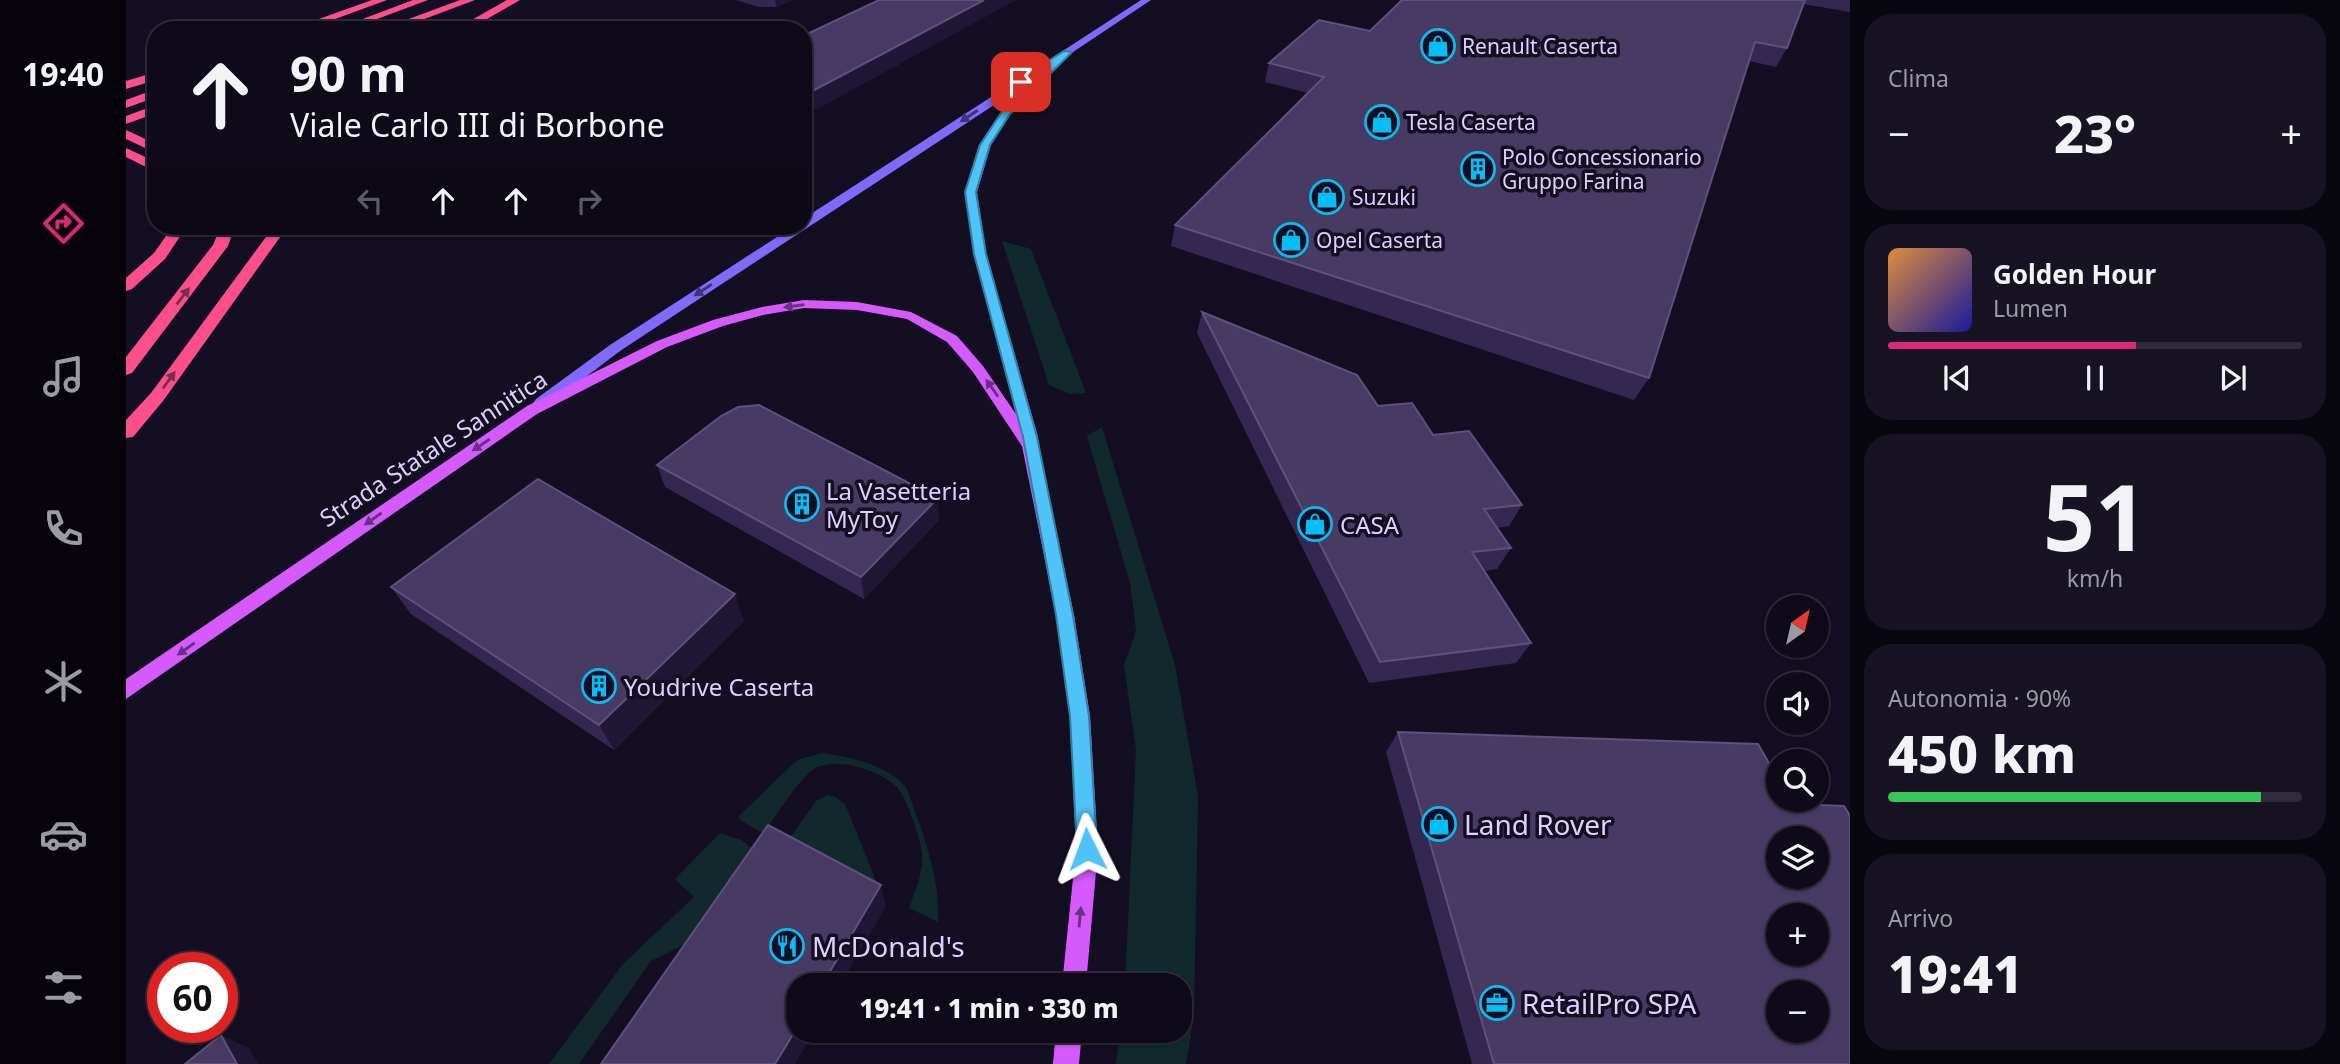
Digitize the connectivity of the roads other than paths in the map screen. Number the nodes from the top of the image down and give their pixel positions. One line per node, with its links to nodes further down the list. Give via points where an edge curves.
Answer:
1 (382, 0): 6 (highway)
2 (423, 0): 7 (highway)
3 (470, 0): 8 (highway)
4 (515, 0): 9 (highway)
5 (1147, 0): 10 (main road)
6 (320, 21)
7 (362, 21)
8 (410, 21)
9 (476, 21)
10 (1067, 52): 19 (main road, one-way to 19); 28 (main road, via 1007,112 985,145 971,192 980,254)
11 (147, 79): 12 (highway)
12 (126, 85)
13 (147, 96): 14 (highway)
14 (126, 104)
15 (147, 112): 16 (highway)
16 (126, 120)
17 (126, 134): 18 (highway)
18 (147, 144)
19 (812, 218)
20 (174, 235): 24 (highway, via 160,256)
21 (225, 235): 25 (highway, one-way to 21)
22 (274, 235): 27 (highway, one-way to 22, via 157,397)
23 (787, 235): 26 (main road, one-way to 26, via 615,348)
24 (126, 286)
25 (126, 369)
26 (532, 410): 28 (main road, Strada Statale Sannitica, one-way to 26, via 952,339 911,316 857,306 804,304 718,323 662,344); 29 (main road, Strada Statale Sannitica, one-way to 29)
27 (126, 432)
28 (1030, 446): 30 (main road, Strada Statale Sannitica, one-way to 28, via 1087,849 1080,716 1065,615)
29 (126, 690)
30 (1075, 973)
31 (1068, 1043): 32 (main road)
32 (1066, 1064)

